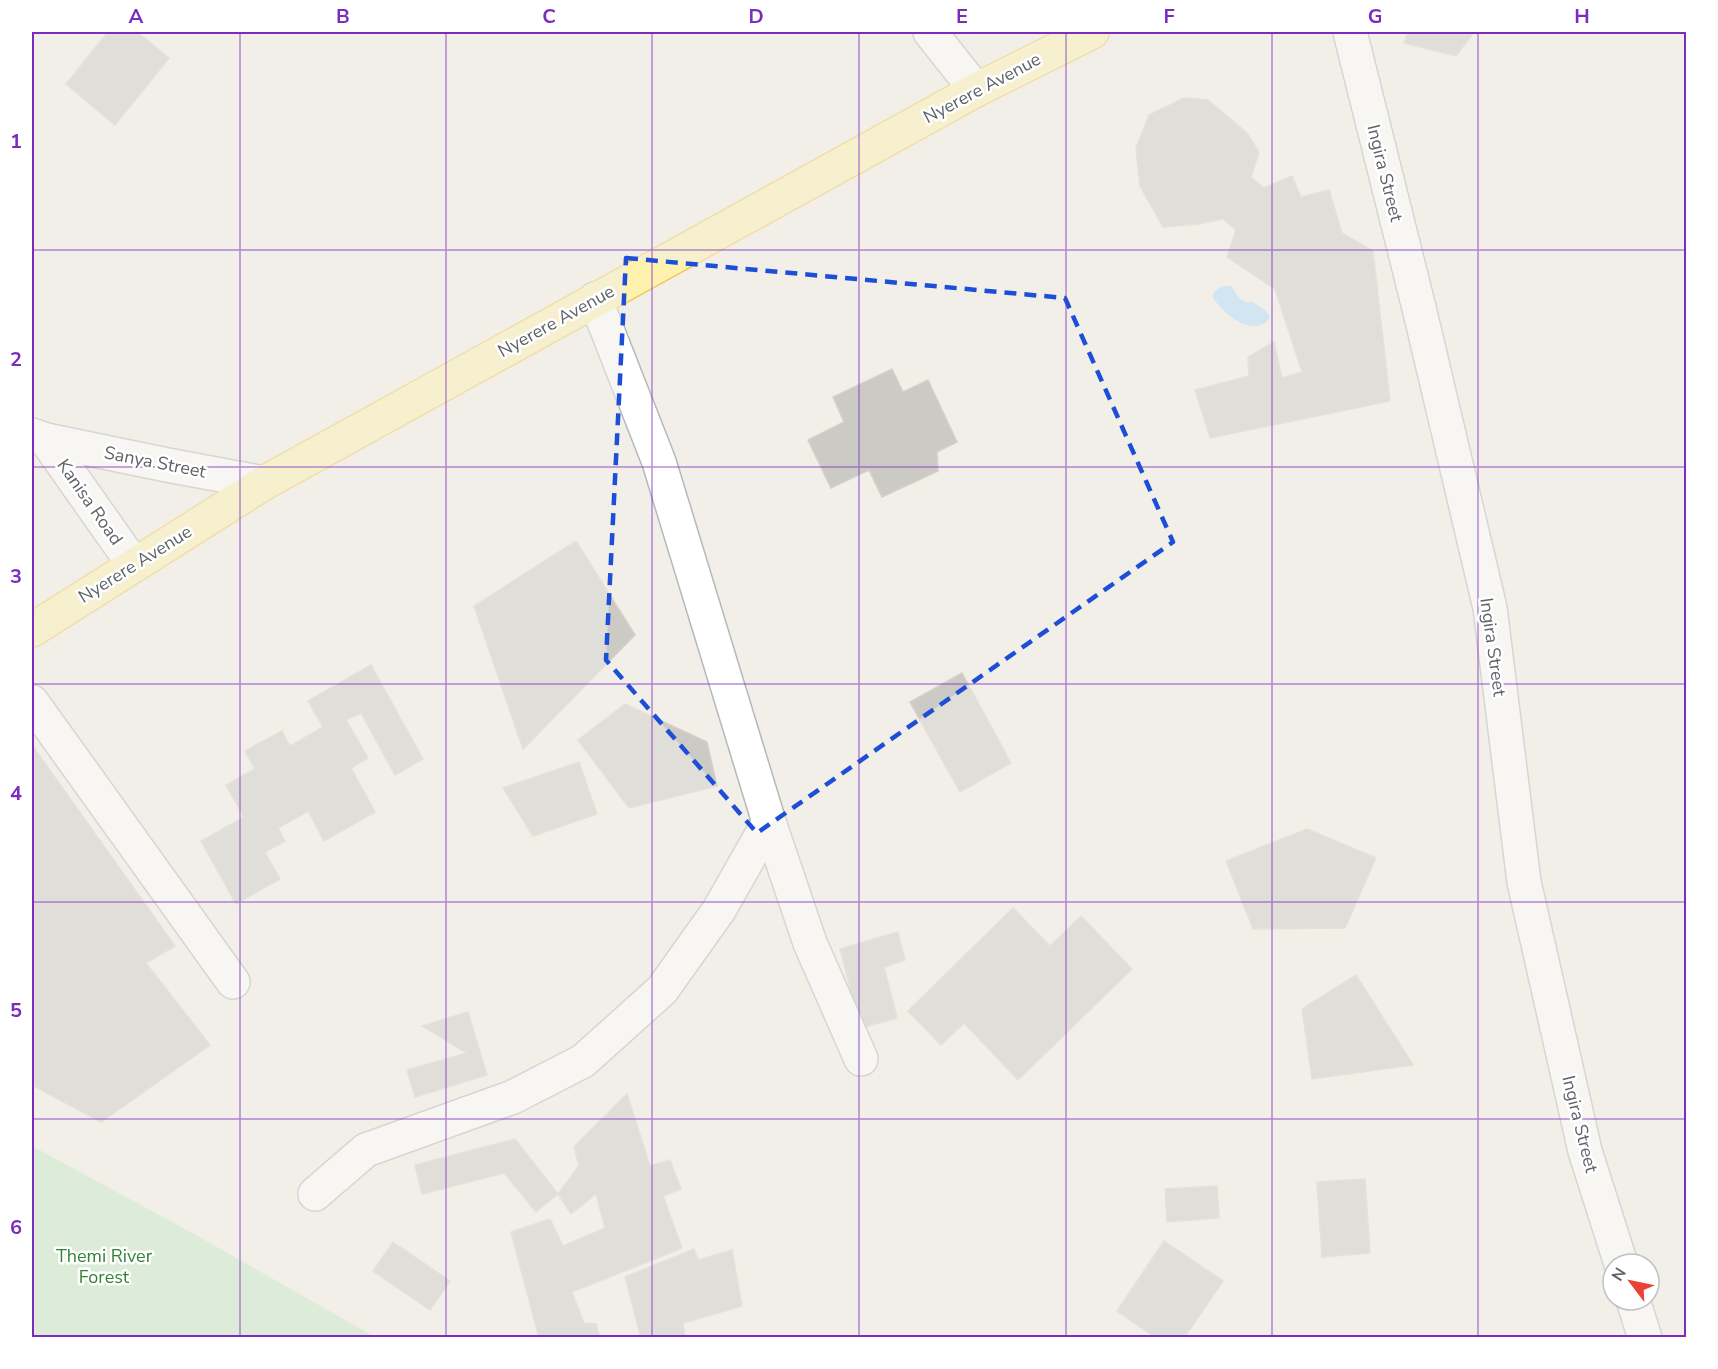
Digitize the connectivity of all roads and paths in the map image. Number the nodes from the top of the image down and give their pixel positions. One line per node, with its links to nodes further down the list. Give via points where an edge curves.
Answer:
1 (930, 32): 4 (street)
2 (1092, 32): 4 (main road, Nyerere Avenue)
3 (1350, 32): 15 (street, Ingira Street, via 1490,608 1524,882 1585,1151)
4 (976, 90): 5 (main road, Nyerere Avenue)
5 (595, 300): 7 (main road, Nyerere Avenue); 11 (street, via 659,462)
6 (39, 437): 7 (street, Sanya Street); 8 (street, Kanisa Road)
7 (264, 483): 8 (main road, Nyerere Avenue)
8 (134, 565): 9 (main road, Nyerere Avenue)
9 (32, 630)
10 (32, 702): 12 (street)
11 (769, 822): 13 (street, via 810,943); 14 (street, via 719,910 662,990 583,1061 513,1097 366,1150)
12 (233, 982)
13 (861, 1059)
14 (315, 1194)
15 (1617, 1252)
16 (1637, 1312): 17 (street)
17 (1645, 1338)

